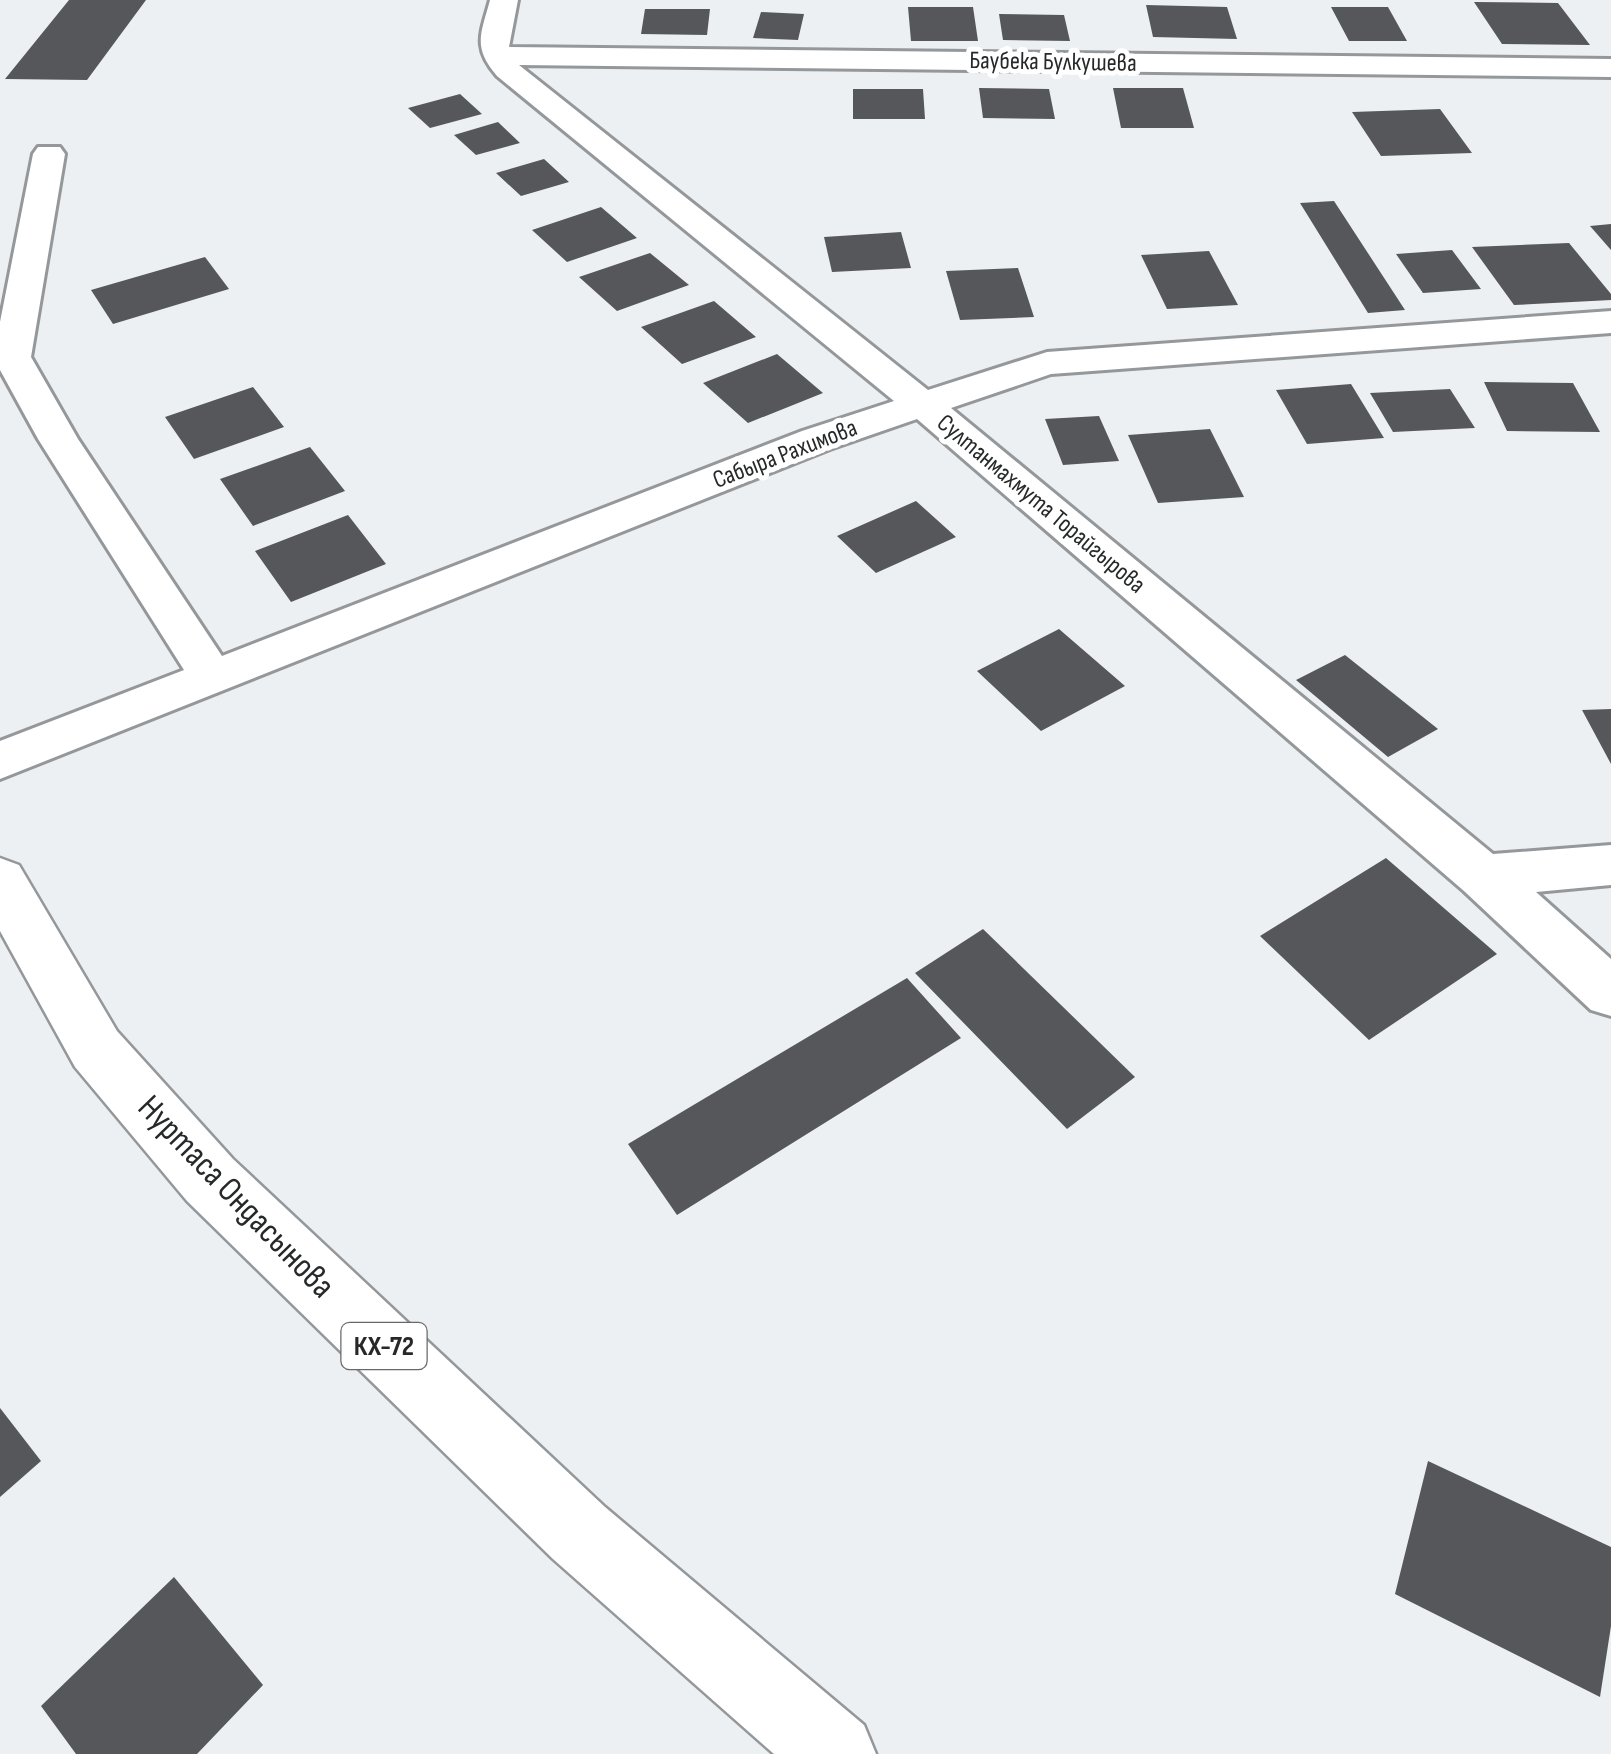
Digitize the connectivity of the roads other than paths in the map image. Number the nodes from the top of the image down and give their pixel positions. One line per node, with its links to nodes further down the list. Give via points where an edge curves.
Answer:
1 (504, 0): 2 (street)
2 (495, 56): 3 (street, Баубека Булкушева); 6 (street, Султанмахмута Торайгырова)
3 (1611, 68)
4 (49, 154): 7 (street, via 12,357)
5 (1611, 322): 6 (street, Сабыра Рахимова, via 1047,362)
6 (922, 404): 7 (street, Сабыра Рахимова); 10 (street, Султанмахмута Торайгырова)
7 (211, 676): 8 (street, Сабыра Рахимова)
8 (0, 761)
9 (1611, 865): 10 (street)
10 (1483, 876): 12 (street, Султанмахмута Торайгырова)
11 (0, 880): 13 (main road, Нуртаса Ондасынова / КХ-72, via 96,1048 210,1180 579,1533)
12 (1611, 993)
13 (835, 1754)

